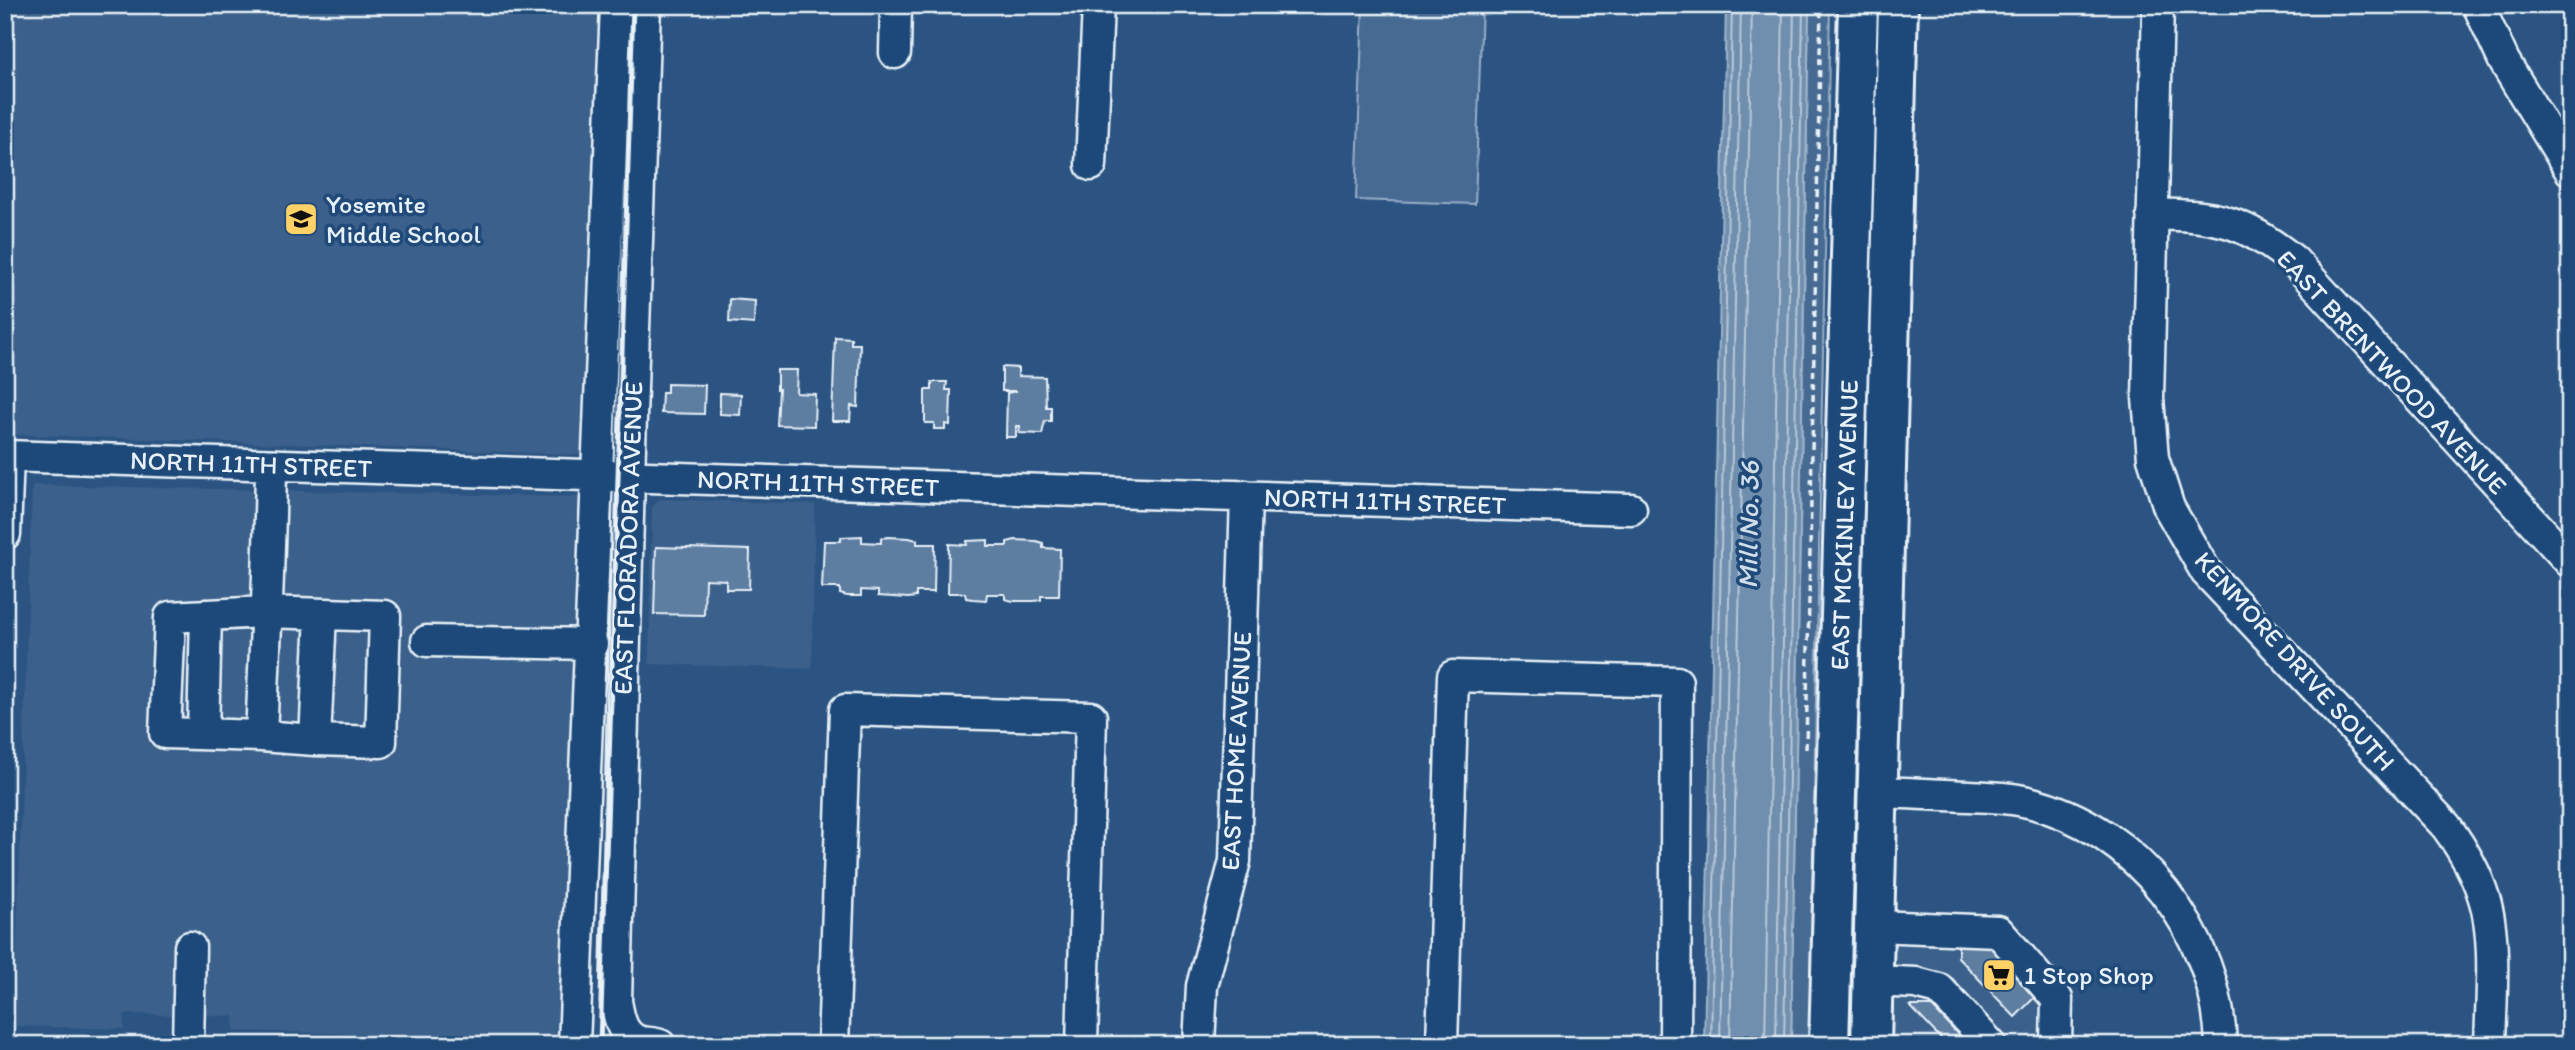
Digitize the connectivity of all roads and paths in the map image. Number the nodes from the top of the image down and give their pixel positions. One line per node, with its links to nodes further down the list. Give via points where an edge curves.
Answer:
1 (616, 5): 16 (street, EAST FLORADORA AVENUE)
2 (645, 5): 17 (street, EAST FLORADORA AVENUE)
3 (896, 5): 10 (street)
4 (1098, 5): 11 (street)
5 (1821, 5): 30 (path)
6 (1858, 5): 20 (main road, EAST MCKINLEY AVENUE)
7 (1898, 5): 27 (main road, EAST MCKINLEY AVENUE)
8 (2158, 5): 13 (street, KENMORE DRIVE SOUTH)
9 (2478, 5): 12 (street, via 2504,61)
10 (895, 53)
11 (1090, 165)
12 (2570, 170)
13 (2152, 214): 22 (street, EAST BRENTWOOD AVENUE, via 2199,216 2237,224 2294,261); 48 (street, KENMORE DRIVE SOUTH, via 2148,398 2153,458 2169,508 2206,572 2446,826 2468,857 2485,899 2491,953)
14 (7, 456): 15 (street, NORTH 11TH STREET); 21 (street)
15 (271, 465): 16 (street, NORTH 11TH STREET); 23 (street)
16 (599, 475): 17 (street, NORTH 11TH STREET); 26 (street, EAST FLORADORA AVENUE)
17 (629, 477): 18 (street, NORTH 11TH STREET); 37 (street, EAST FLORADORA AVENUE, via 616,1001 627,1034 639,1042)
18 (1246, 496): 19 (street, NORTH 11TH STREET); 40 (street, EAST HOME AVENUE, via 1235,861 1202,986)
19 (1631, 509)
20 (1845, 518): 27 (main road, via 1863,596 1861,667 1865,682); 43 (main road, EAST MCKINLEY AVENUE)
21 (5, 534)
22 (2570, 562)
23 (266, 612): 24 (street); 28 (street); 28 (street, via 170,617 165,709 165,733)
24 (321, 614): 29 (street); 29 (street, via 385,616 381,742)
25 (427, 641): 26 (street)
26 (592, 644): 36 (street, EAST FLORADORA AVENUE)
27 (1881, 693): 31 (main road, EAST MCKINLEY AVENUE)
28 (261, 736): 29 (street)
29 (315, 740)
30 (1806, 755)
31 (1878, 792): 32 (main road, EAST MCKINLEY AVENUE); 47 (street, via 2027,801 2085,824 2111,840 2156,882 2195,939 2214,992)
32 (1875, 926): 34 (main road, EAST MCKINLEY AVENUE); 46 (street, via 1998,931 2057,999)
33 (190, 947): 35 (street)
34 (1873, 981): 44 (main road, EAST MCKINLEY AVENUE); 45 (street, via 1939,989)
35 (188, 1045)
36 (574, 1045)
37 (660, 1045)
38 (833, 1045): 39 (street, via 845,710 1091,717)
39 (1082, 1045)
40 (1199, 1045)
41 (1442, 1045): 42 (street, via 1453,676 1677,682)
42 (1675, 1045)
43 (1829, 1045)
44 (1871, 1045)
45 (1992, 1045)
46 (2056, 1045)
47 (2221, 1045)
48 (2490, 1045)

